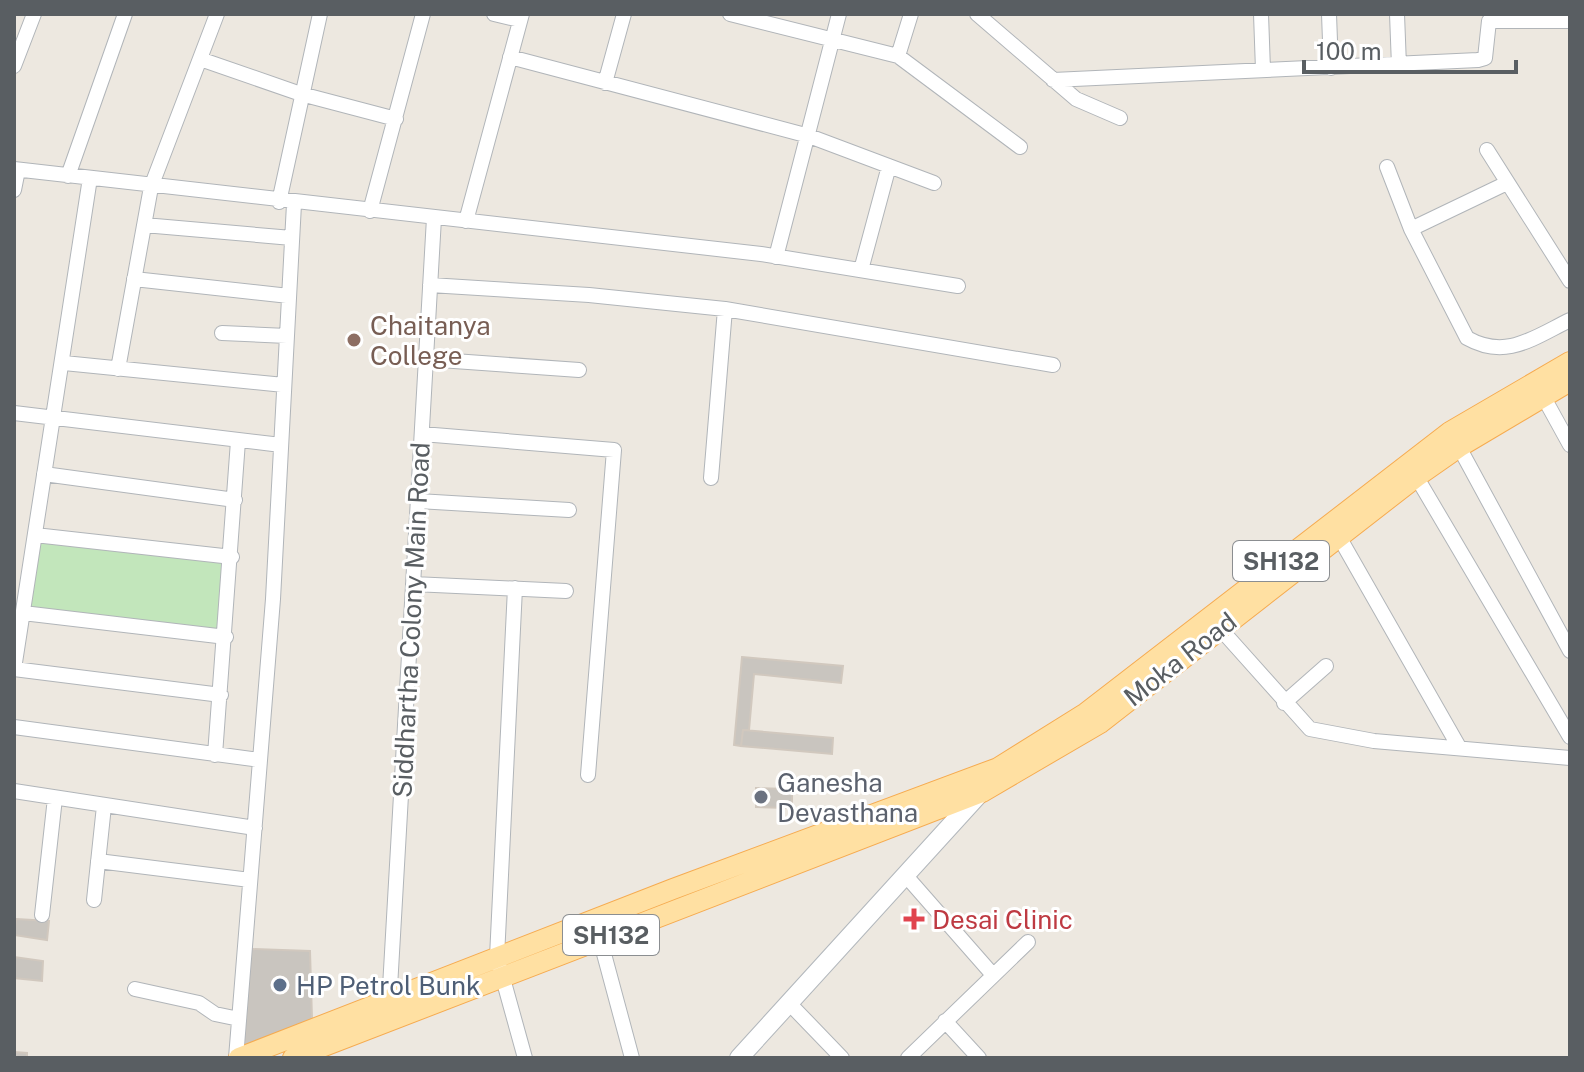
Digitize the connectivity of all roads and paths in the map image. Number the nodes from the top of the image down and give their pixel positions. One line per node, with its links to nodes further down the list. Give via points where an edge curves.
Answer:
1 (34, 14): 22 (street)
2 (125, 14): 37 (street)
3 (217, 14): 21 (street)
4 (320, 14): 28 (street)
5 (423, 14): 30 (street)
6 (494, 14): 15 (street)
7 (624, 14): 27 (street)
8 (730, 14): 18 (street)
9 (839, 14): 18 (street)
10 (911, 14): 19 (street)
11 (977, 14): 26 (street)
12 (1261, 14): 25 (street)
13 (1329, 14): 24 (street)
14 (1397, 14): 23 (street)
15 (521, 17): 20 (street)
16 (1489, 18): 17 (street); 23 (street, via 1485,58)
17 (1570, 21)
18 (832, 40): 19 (street); 31 (street)
19 (898, 56): 32 (street)
20 (510, 57): 27 (street); 46 (street)
21 (200, 59): 28 (street); 41 (street)
22 (14, 66)
23 (1399, 66): 24 (street)
24 (1331, 68): 25 (street)
25 (1263, 70): 26 (street)
26 (1053, 80): 29 (street, via 1091,107)
27 (605, 83): 31 (street)
28 (301, 94): 30 (street); 43 (street)
29 (1120, 118)
30 (396, 119): 44 (street)
31 (809, 136): 34 (street); 50 (street)
32 (1020, 147)
33 (1487, 150): 40 (street)
34 (889, 166): 39 (street); 51 (street)
35 (1387, 167): 48 (street)
36 (16, 170): 37 (street); 42 (street)
37 (68, 176): 38 (street)
38 (90, 178): 41 (street); 63 (street)
39 (934, 183)
40 (1507, 183): 48 (street); 53 (street)
41 (151, 187): 43 (street); 47 (street)
42 (14, 190)
43 (286, 203): 44 (street); 49 (street)
44 (370, 211): 45 (street)
45 (434, 218): 46 (street); 54 (street, Siddhartha Colony Main Road)
46 (466, 221): 50 (street)
47 (144, 225): 49 (street); 52 (street)
48 (1411, 229): 58 (street, via 1467,338 1497,349)
49 (292, 238): 56 (street)
50 (776, 257): 51 (street)
51 (861, 270): 55 (street)
52 (134, 279): 56 (street); 65 (street)
53 (1570, 281)
54 (430, 285): 57 (street); 61 (street, Siddhartha Colony Main Road)
55 (958, 286)
56 (289, 296): 60 (street)
57 (725, 309): 64 (street); 79 (street)
58 (1570, 320)
59 (222, 333): 60 (street)
60 (287, 336): 68 (street)
61 (426, 359): 66 (street); 72 (street, Siddhartha Colony Main Road)
62 (1570, 362): 77 (main road, Moka Road / SH132, via 1450,432)
63 (64, 363): 65 (street); 71 (street)
64 (1053, 365)
65 (118, 369): 68 (street)
66 (579, 370)
67 (1570, 381): 69 (main road, Moka Road / SH132)
68 (284, 385): 74 (street)
69 (1543, 396): 75 (street); 76 (main road, Moka Road / SH132)
70 (14, 413): 71 (street)
71 (53, 419): 73 (street); 78 (street)
72 (422, 434): 81 (street, Siddhartha Colony Main Road); 103 (street, via 614,450)
73 (238, 441): 74 (street); 80 (street)
74 (281, 445): 101 (street)
75 (1570, 445)
76 (1459, 447): 77 (main road, Moka Road / SH132); 92 (street)
77 (1412, 470): 84 (main road, Moka Road / SH132); 90 (main road, Moka Road / SH132); 97 (street)
78 (44, 474): 80 (street); 83 (street)
79 (711, 478)
80 (235, 500): 85 (street)
81 (418, 501): 82 (street); 86 (street, Siddhartha Colony Main Road)
82 (569, 510)
83 (35, 535): 85 (street); 89 (street)
84 (1338, 535): 90 (main road, Moka Road / SH132); 98 (street)
85 (232, 557): 91 (street)
86 (413, 584): 87 (street); 122 (street, Siddhartha Colony Main Road)
87 (515, 588): 88 (street); 117 (street)
88 (566, 591)
89 (23, 613): 91 (street); 94 (street, via 14,669)
90 (1214, 622): 95 (street); 102 (main road, Moka Road / SH132); 105 (main road, Moka Road / SH132, via 1100,723)
91 (226, 637): 94 (street)
92 (1570, 651)
93 (1326, 666): 95 (street)
94 (221, 695): 99 (street)
95 (1284, 703): 98 (street, via 1310,729 1325,734)
96 (14, 727): 99 (street)
97 (1570, 737)
98 (1459, 747): 100 (street)
99 (215, 755): 101 (street)
100 (1570, 758)
101 (260, 760): 109 (street)
102 (998, 768): 105 (main road); 107 (main road, SH132)
103 (588, 775)
104 (14, 791): 106 (street)
105 (982, 792): 107 (main road, SH132); 111 (main road)
106 (55, 798): 108 (street); 114 (street)
107 (927, 805): 115 (main road, SH132); 117 (main road, SH132)
108 (104, 806): 109 (street); 110 (street)
109 (255, 828): 112 (street)
110 (98, 861): 112 (street); 113 (street)
111 (907, 877): 118 (street); 121 (main road)
112 (250, 880): 123 (street)
113 (94, 900)
114 (42, 915)
115 (600, 939): 119 (main road, SH132); 128 (street)
116 (1028, 942): 118 (street)
117 (497, 957): 119 (street); 122 (main road, SH132)
118 (993, 975): 124 (street)
119 (502, 979): 122 (main road, SH132); 127 (street)
120 (135, 989): 123 (street, via 199,1003 215,1014)
121 (788, 1002): 129 (main road); 130 (street)
122 (388, 1011): 125 (main road, SH132); 126 (main road, SH132)
123 (239, 1019): 125 (street)
124 (945, 1021): 131 (street); 132 (street)
125 (238, 1058)
126 (293, 1058)
127 (525, 1058)
128 (632, 1058)
129 (739, 1058)
130 (842, 1058)
131 (908, 1058)
132 (979, 1058)

